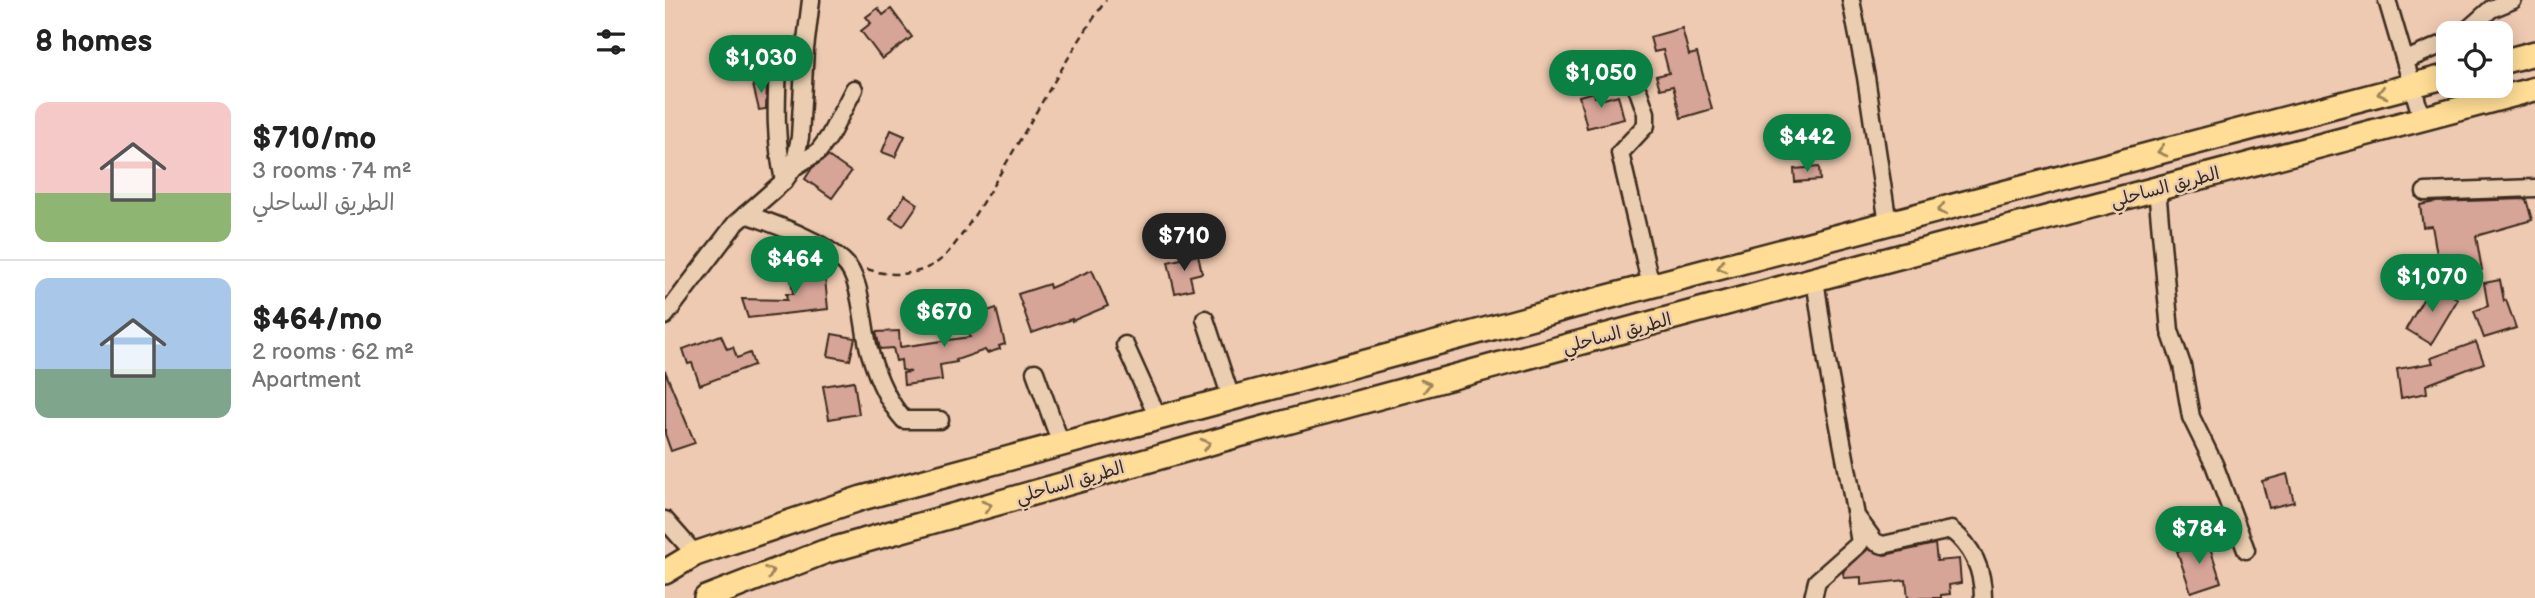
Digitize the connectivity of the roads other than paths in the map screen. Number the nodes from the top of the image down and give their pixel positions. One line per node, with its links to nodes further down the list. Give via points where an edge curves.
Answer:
1 (811, 0): 17 (street)
2 (1851, 0): 23 (street)
3 (2387, 0): 9 (street)
4 (2513, 0): 5 (street)
5 (2478, 21)
6 (2436, 47): 9 (street)
7 (2535, 53): 8 (highway)
8 (2513, 59)
9 (2406, 60): 13 (street)
10 (1623, 63): 25 (street, via 1646,113 1646,125 1620,153)
11 (778, 65): 18 (street, via 775,121)
12 (2436, 79): 13 (highway, الطريق الساحلي)
13 (2413, 85): 16 (street); 23 (highway, الطريق الساحلي, one-way to 23)
14 (854, 89): 17 (street, via 818,152)
15 (2535, 89): 16 (highway, الطريق الساحلي)
16 (2422, 120): 20 (highway, الطريق الساحلي)
17 (794, 167): 18 (street)
18 (784, 181): 22 (street)
19 (2535, 188): 21 (street)
20 (2157, 189): 24 (highway, الطريق الساحلي); 36 (street, via 2169,331 2182,365 2191,417)
21 (2425, 192)
22 (746, 214): 26 (street); 32 (street, via 816,243 845,261 855,281 870,354 893,407 904,420)
23 (1888, 224): 25 (highway, الطريق الساحلي, one-way to 25)
24 (1815, 279): 34 (street); 39 (highway, الطريق الساحلي, one-way to 24, via 824,552)
25 (1651, 286): 30 (highway, الطريق الساحلي)
26 (665, 316)
27 (1205, 319): 30 (street)
28 (1125, 345): 31 (street)
29 (1035, 372): 33 (street)
30 (1231, 398): 31 (highway, الطريق الساحلي)
31 (1158, 418): 33 (highway, الطريق الساحلي)
32 (940, 420)
33 (1061, 444): 37 (highway, الطريق الساحلي, via 862,498)
34 (1856, 516): 40 (street, via 1860,543 1817,581); 41 (street, via 1875,542 1883,545 1951,530 1966,542 1980,570)
35 (665, 520): 37 (street)
36 (2246, 550)
37 (695, 554): 38 (highway, الطريق الساحلي)
38 (665, 572)
39 (706, 598)
40 (1813, 598)
41 (1983, 598)

